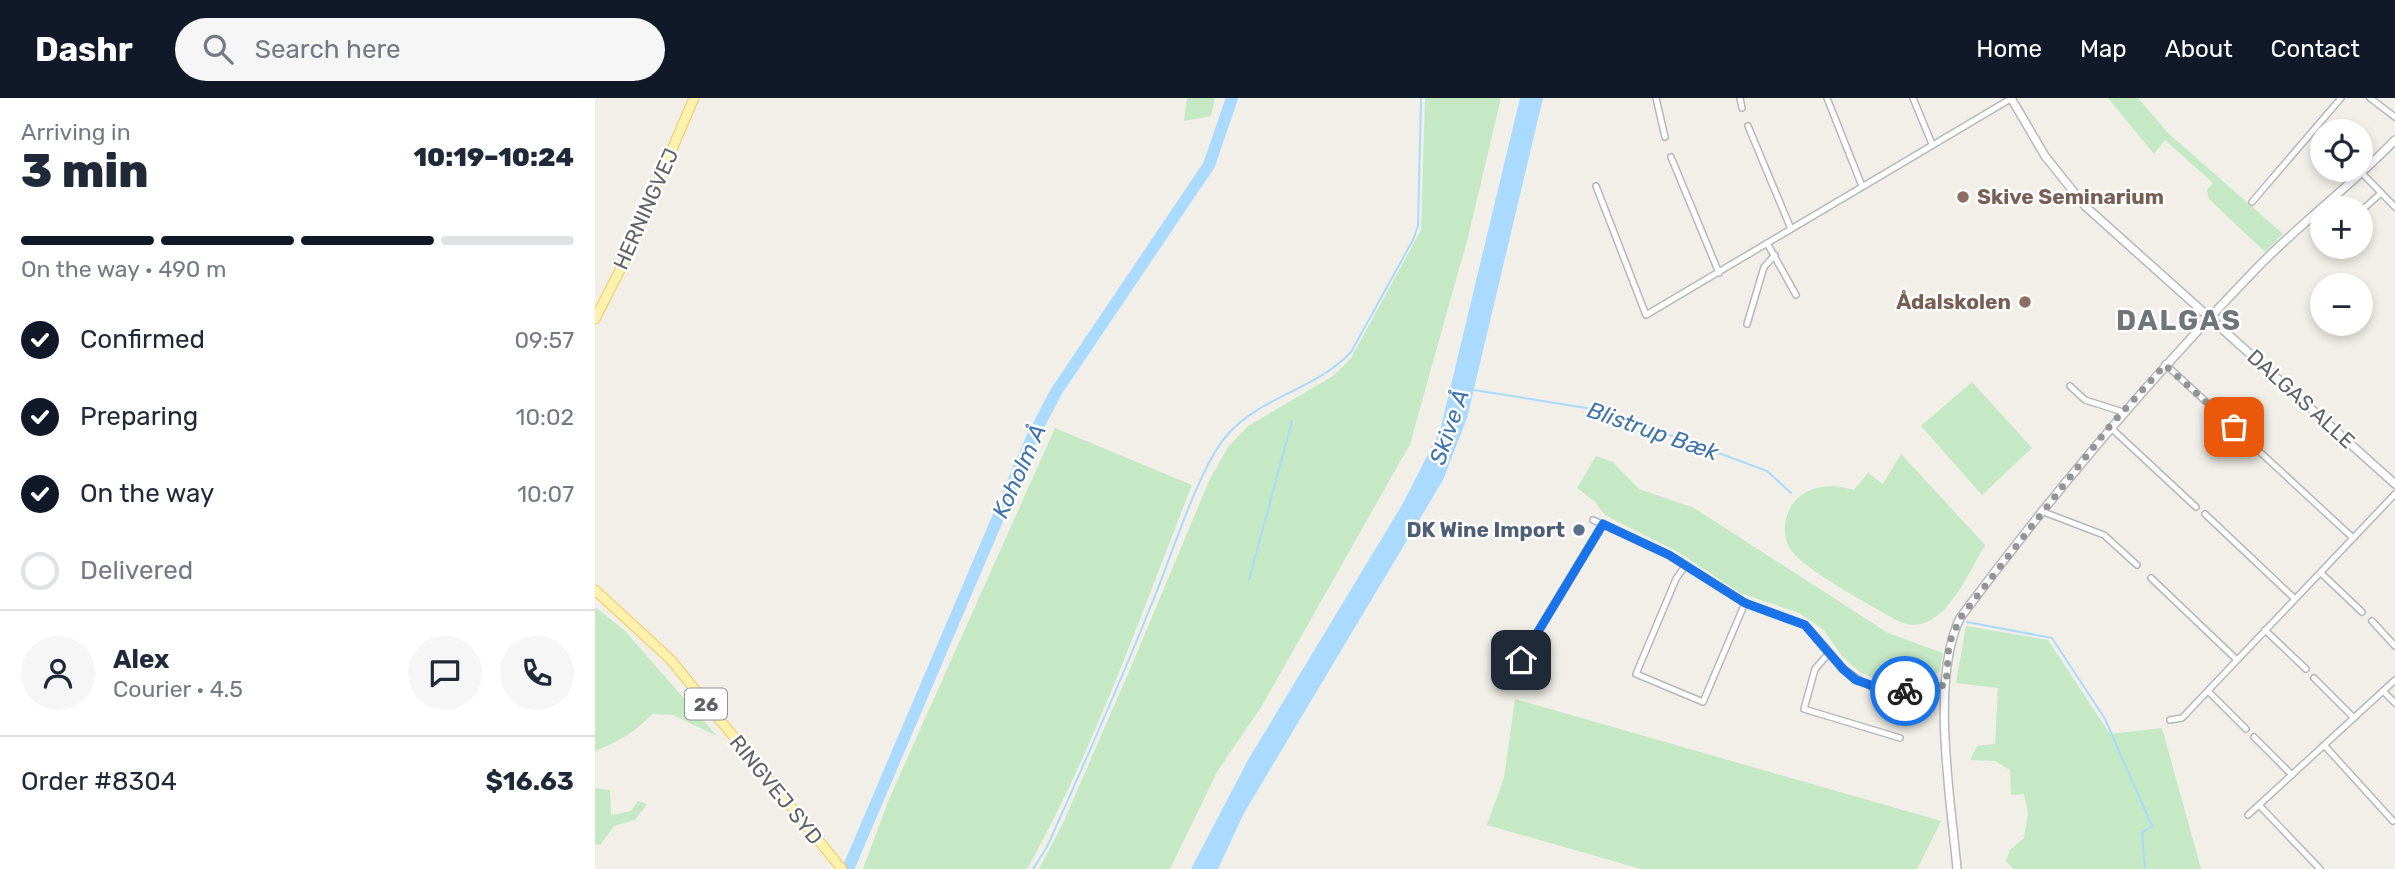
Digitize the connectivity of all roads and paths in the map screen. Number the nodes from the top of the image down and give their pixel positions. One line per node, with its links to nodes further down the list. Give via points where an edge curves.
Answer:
1 (694, 98): 31 (main road, HERNINGVEJ)
2 (1656, 98): 12 (street)
3 (1740, 98): 9 (street)
4 (1827, 98): 20 (street)
5 (1913, 98): 14 (street)
6 (2011, 98): 14 (street); 30 (street, DALGAS ALLE, via 2045,156 2085,206)
7 (2341, 98): 23 (street)
8 (2370, 98): 10 (street)
9 (1742, 108)
10 (2395, 117)
11 (1748, 126): 25 (street)
12 (1665, 137)
13 (2395, 140): 16 (street)
14 (1932, 144): 20 (street)
15 (1671, 157): 28 (street)
16 (2373, 161)
17 (2350, 182): 30 (street, via 2279,246)
18 (2371, 182): 21 (street)
19 (1596, 186): 28 (street, via 1646,315)
20 (1862, 186): 25 (street)
21 (2381, 193): 22 (street); 24 (street)
22 (2373, 200)
23 (2252, 202)
24 (2395, 207)
25 (1791, 229): 26 (street)
26 (1767, 243): 27 (street); 28 (street)
27 (1775, 255): 29 (street); 32 (street, via 1764,267)
28 (1719, 273)
29 (1796, 295)
30 (2210, 318): 33 (street); 39 (street, DALGAS ALLE)
31 (595, 319)
32 (1747, 324)
33 (2165, 365): 35 (street); 37 (street)
34 (2070, 386): 35 (street, via 2085,400)
35 (2123, 412): 36 (street)
36 (2110, 426): 41 (street); 42 (street)
37 (2253, 445)
38 (2260, 452): 46 (street)
39 (2395, 484)
40 (2395, 494): 46 (street)
41 (2196, 507)
42 (2041, 511): 47 (street, via 2104,535); 64 (street, via 1960,618 1949,644)
43 (2205, 514): 52 (street)
44 (1593, 520): 45 (street)
45 (1603, 524): 48 (street); 59 (street)
46 (2353, 538): 49 (street)
47 (2137, 565)
48 (1685, 566): 53 (street); 53 (street, via 1636,674 1703,702)
49 (2321, 573): 52 (street); 54 (street)
50 (2151, 578): 60 (street)
51 (595, 590): 78 (main road, RINGVEJ SYD / 26, via 670,659)
52 (2295, 599): 56 (street)
53 (1745, 603): 58 (street, via 1805,625)
54 (2362, 612)
55 (2372, 621): 57 (street)
56 (2265, 630): 60 (street); 61 (street)
57 (2395, 646)
58 (1829, 653): 64 (street, via 1843,669 1871,687 1905,691); 72 (street, via 1815,670 1804,709)
59 (1521, 660)
60 (2237, 660): 65 (street)
61 (2306, 669)
62 (2314, 678): 68 (street)
63 (2395, 680): 66 (street)
64 (1946, 685): 79 (street, via 1945,728)
65 (2208, 691): 69 (street, via 2182,718); 70 (street)
66 (2383, 691): 67 (street); 68 (street)
67 (2395, 703)
68 (2354, 718): 73 (street)
69 (2170, 720)
70 (2246, 729)
71 (2254, 737): 74 (street)
72 (1900, 738)
73 (2324, 745): 74 (street); 77 (street)
74 (2292, 775): 75 (street)
75 (2259, 805): 76 (street); 80 (street)
76 (2248, 815)
77 (2393, 821)
78 (842, 869)
79 (1957, 869)
80 (2320, 869)

